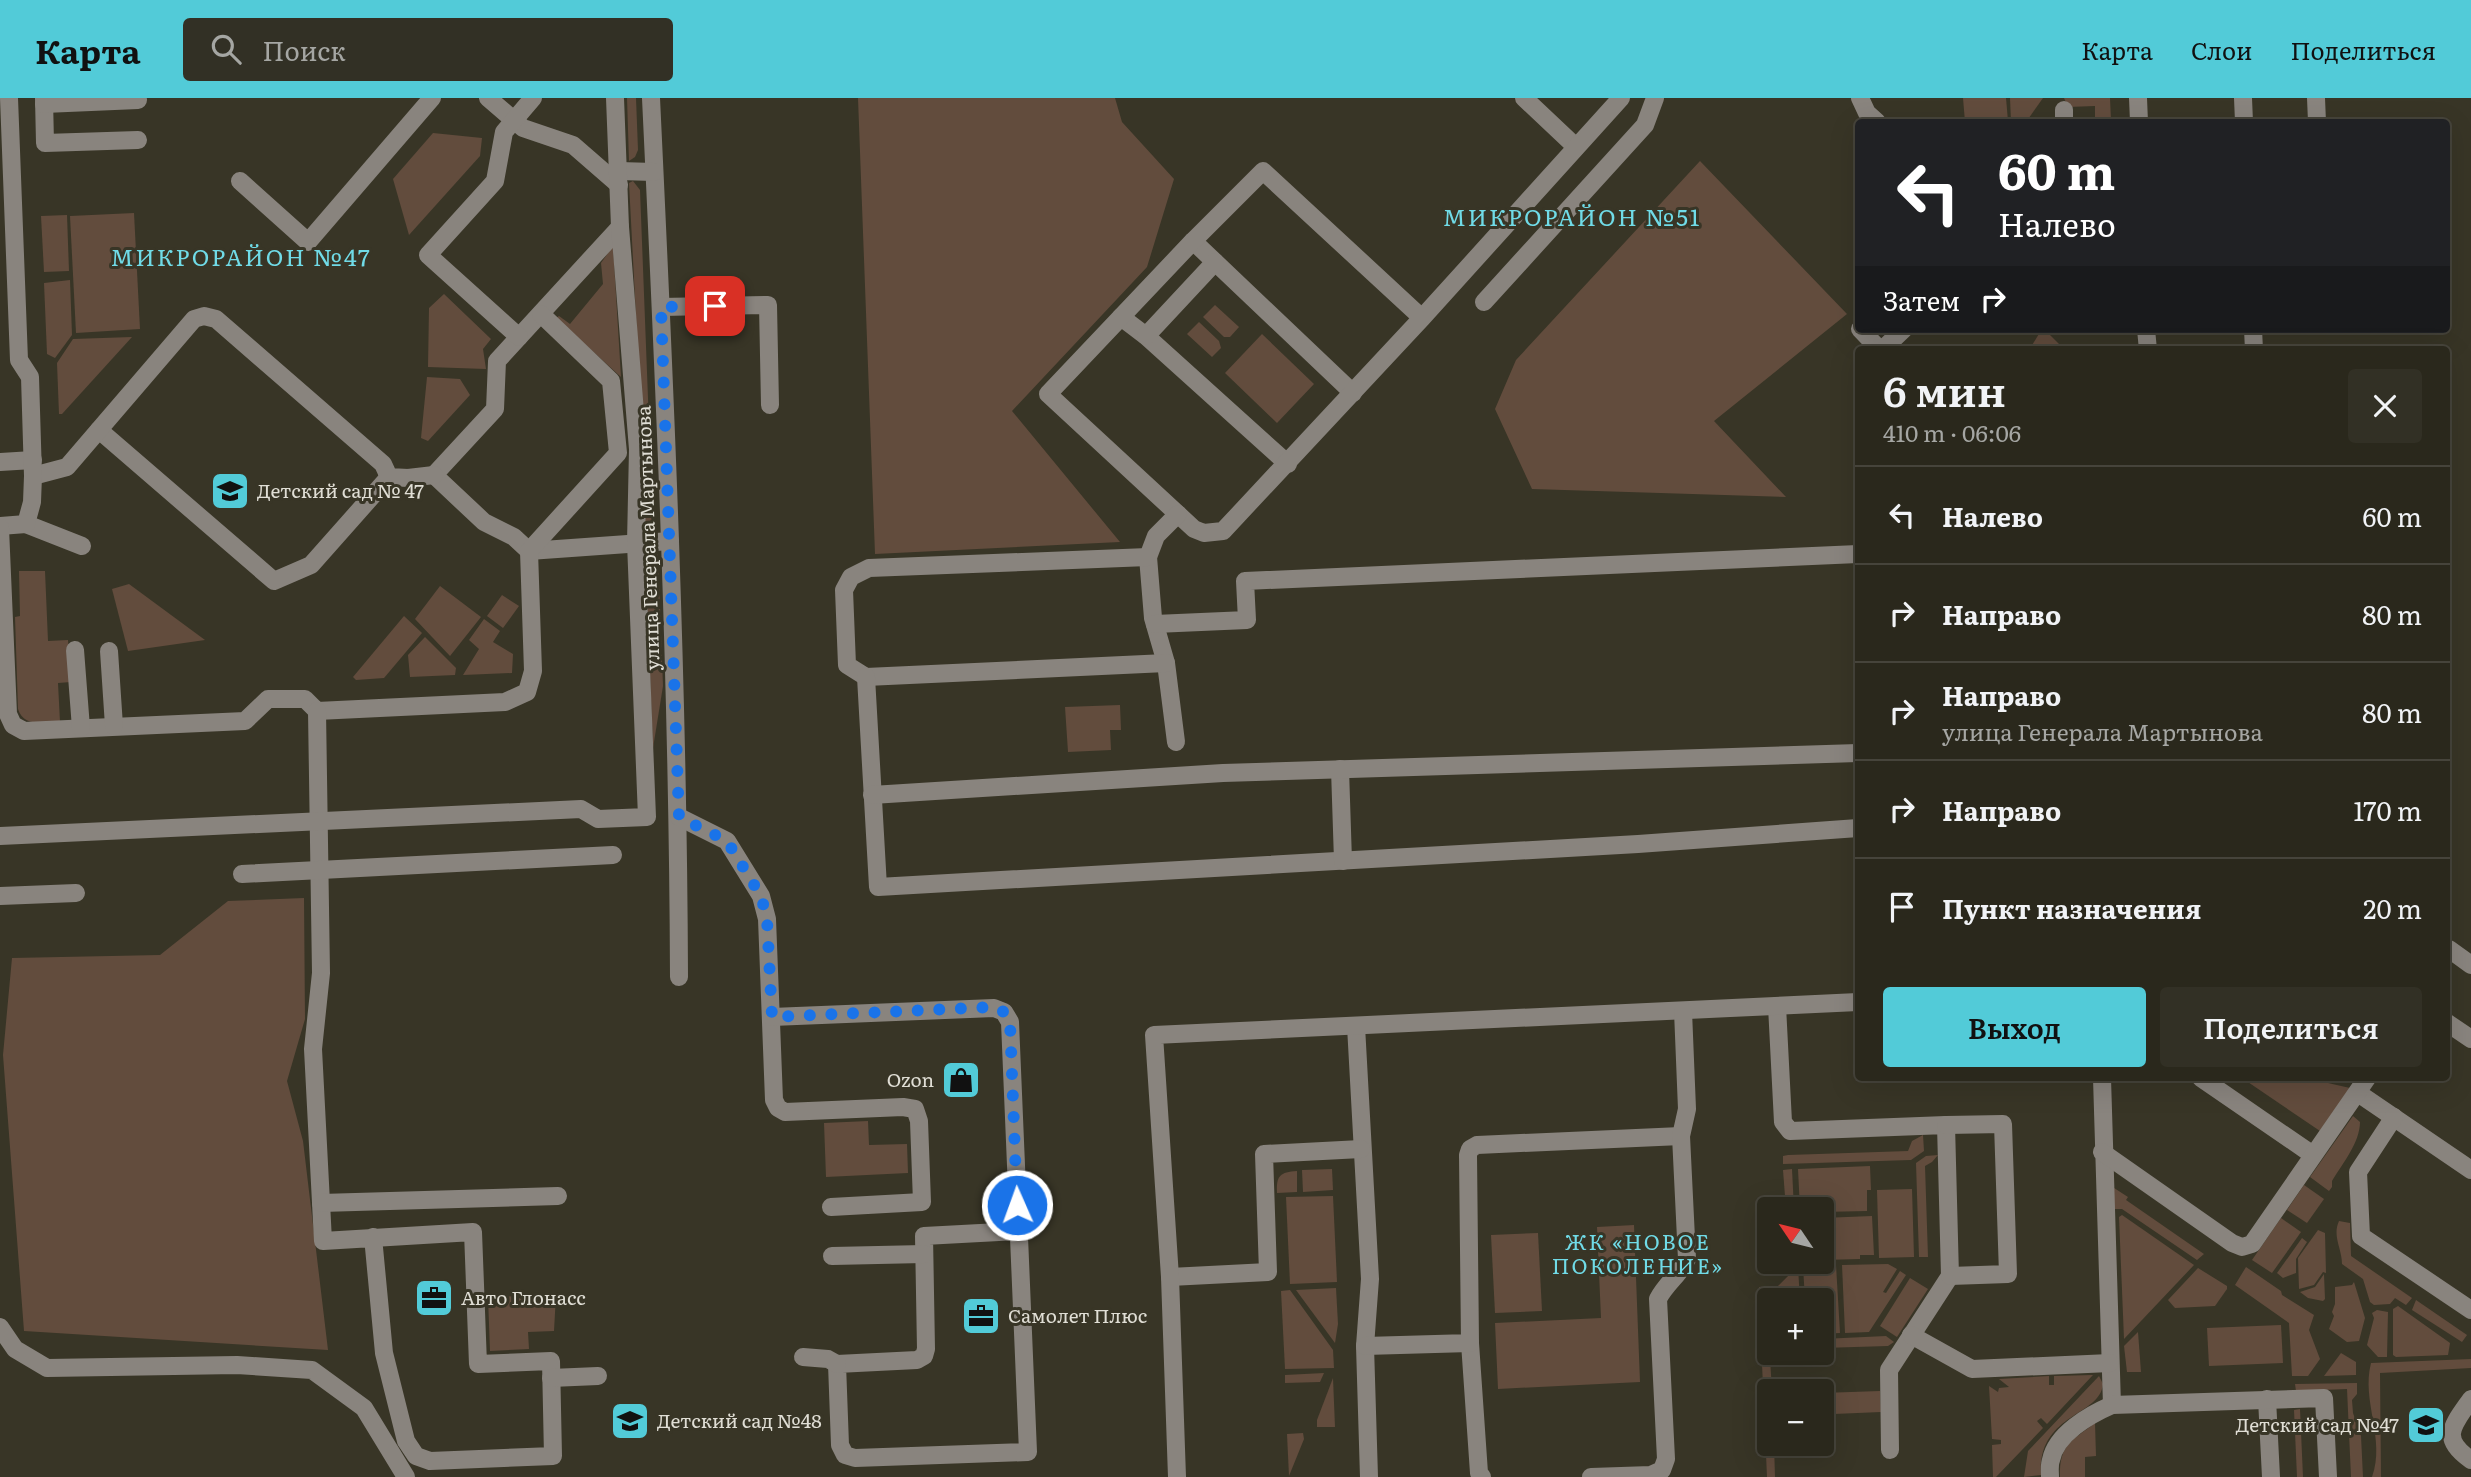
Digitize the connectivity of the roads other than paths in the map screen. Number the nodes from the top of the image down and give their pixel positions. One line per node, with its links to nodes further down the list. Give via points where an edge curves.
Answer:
1 (9, 98): 47 (street, via 19,360 30,377)
2 (432, 98): 25 (street, via 308,242)
3 (488, 98): 20 (street)
4 (533, 98): 20 (street)
5 (615, 98): 24 (street)
6 (651, 98): 23 (street, улица Генерала Мартынова)
7 (1524, 98): 22 (street)
8 (1621, 98): 22 (street)
9 (1655, 98): 29 (street, via 1645,125)
10 (1860, 98): 16 (street)
11 (2138, 98): 17 (street)
12 (2243, 98): 18 (street)
13 (2316, 98): 19 (street)
14 (138, 100): 15 (street)
15 (44, 101): 21 (street, via 45,143)
16 (1874, 119)
17 (2139, 119)
18 (2244, 119)
19 (2317, 119)
20 (513, 121): 24 (street, via 573,145); 37 (street, via 504,132 495,181 428,255)
21 (138, 140)
22 (1576, 147): 33 (street)
23 (654, 172): 24 (street); 30 (street, улица Генерала Мартынова)
24 (619, 178): 26 (street)
25 (240, 181)
26 (620, 228): 31 (street); 42 (street)
27 (1192, 241): 28 (street); 32 (street); 33 (street, via 1263,171)
28 (1215, 262): 36 (street); 40 (street)
29 (1485, 302)
30 (661, 307): 41 (street, via 768,305); 53 (street, улица Генерала Мартынова)
31 (541, 314): 37 (street); 43 (street, via 611,381)
32 (1121, 317): 36 (street); 50 (street, via 1048,394)
33 (1422, 318): 40 (street)
34 (1864, 333): 38 (street)
35 (1900, 333): 39 (street)
36 (1146, 335): 46 (street)
37 (519, 337): 48 (street, via 497,361 495,409)
38 (1877, 346)
39 (1885, 346)
40 (1353, 393): 46 (street)
41 (770, 405)
42 (635, 413): 43 (street); 54 (street)
43 (615, 417): 56 (street, via 618,453)
44 (99, 430): 47 (street, via 67,467); 49 (street, via 274,581 311,565); 49 (street, via 194,319 204,316 216,320 383,464)
45 (0, 462): 47 (street)
46 (1288, 464): 50 (street, via 1223,531 1204,533)
47 (33, 468): 51 (street)
48 (434, 475): 49 (street); 56 (street, via 484,522 514,537)
49 (389, 477)
50 (1178, 514): 58 (street, via 1156,536)
51 (26, 524): 52 (street); 55 (street)
52 (0, 527): 66 (street, via 8,714 13,725 24,731)
53 (670, 541): 54 (street); 71 (street, улица Генерала Мартынова)
54 (636, 543): 56 (street); 72 (street, via 647,817 598,819 581,809)
55 (82, 546)
56 (529, 551): 64 (street, via 533,671 527,692 505,702)
57 (1855, 554): 59 (street, via 1245,581 1247,620)
58 (1148, 557): 59 (street); 63 (street, via 869,568 851,577 844,590 847,665)
59 (1155, 624): 62 (street)
60 (75, 650): 66 (street)
61 (109, 651): 65 (street)
62 (1166, 663): 63 (street); 67 (street)
63 (866, 677): 70 (street)
64 (317, 711): 65 (street, via 305,698 268,699 245,721); 72 (street)
65 (114, 726): 66 (street)
66 (81, 728)
67 (1176, 742)
68 (1855, 753): 69 (street)
69 (1340, 769): 70 (street); 76 (street)
70 (872, 795): 76 (street, via 878,887)
71 (679, 817): 83 (street, улица Генерала Мартынова); 87 (street, via 727,841 761,896 767,919)
72 (320, 821): 74 (street); 77 (street)
73 (1855, 828): 76 (street)
74 (0, 836)
75 (613, 855): 77 (street)
76 (1343, 861)
77 (321, 870): 78 (street); 102 (street, via 321,973 313,1049)
78 (242, 874)
79 (76, 893): 80 (street)
80 (0, 896)
81 (2450, 951): 82 (street)
82 (2471, 965)
83 (679, 977)
84 (1855, 1002): 85 (street)
85 (1777, 1006): 86 (street); 95 (street, via 1783,1122 1790,1131)
86 (1683, 1011): 89 (street); 96 (street, via 1687,1109)
87 (772, 1017): 103 (street, via 778,1108 785,1112 903,1107 915,1110 919,1121 922,1202); 104 (street, via 994,1007 1004,1012 1010,1022)
88 (2450, 1025): 90 (street)
89 (1356, 1026): 97 (street); 108 (street, via 1154,1035)
90 (2471, 1039)
91 (2102, 1081): 98 (street)
92 (2205, 1081): 99 (street)
93 (2363, 1085): 94 (street); 99 (street)
94 (2394, 1117): 100 (street); 110 (street, via 2358,1172 2361,1236)
95 (1946, 1125): 109 (street); 109 (street, via 2003,1124 2008,1274)
96 (1681, 1136): 113 (street, via 1477,1145 1471,1149 1467,1205); 130 (street, via 1687,1259 1658,1299 1666,1459 1662,1470 1651,1475)
97 (1361, 1149): 108 (street, via 1264,1154 1268,1272); 114 (street, via 1370,1279)
98 (2102, 1152): 99 (street, via 2242,1247 2252,1244); 116 (street)
99 (2314, 1155)
100 (2471, 1170)
101 (558, 1196): 102 (street)
102 (321, 1203): 105 (street, via 323,1241)
103 (831, 1207)
104 (1018, 1231): 106 (street, via 924,1236); 117 (street, via 1028,1452 845,1455 840,1445)
105 (373, 1237): 119 (street, via 473,1233 478,1364 551,1361); 125 (street, via 384,1353 406,1441 416,1455)
106 (924, 1254): 107 (street); 117 (street, via 924,1356)
107 (832, 1256)
108 (1170, 1276): 127 (street)
109 (1950, 1276): 112 (street)
110 (2471, 1310)
111 (0, 1327): 126 (street, via 15,1349 47,1368 237,1365 312,1370 364,1408)
112 (1911, 1335): 116 (street, via 1972,1370); 123 (street, via 1889,1370)
113 (1470, 1343): 114 (street); 129 (street)
114 (1365, 1346): 128 (street)
115 (803, 1357): 117 (street)
116 (2110, 1363): 122 (street)
117 (836, 1364)
118 (598, 1376): 119 (street)
119 (551, 1378): 125 (street, via 553,1456)
120 (2267, 1399): 122 (street); 132 (street); 133 (street, via 2324,1398)
121 (2471, 1399): 124 (street, via 2452,1426 2451,1439)
122 (2112, 1405): 131 (street, via 2095,1412 2058,1441 2050,1460)
123 (1890, 1450)
124 (2471, 1460)
125 (453, 1469)
126 (406, 1477)
127 (1177, 1477)
128 (1370, 1477)
129 (1482, 1477)
130 (1591, 1477)
131 (2050, 1477)
132 (2271, 1477)
133 (2328, 1477)

